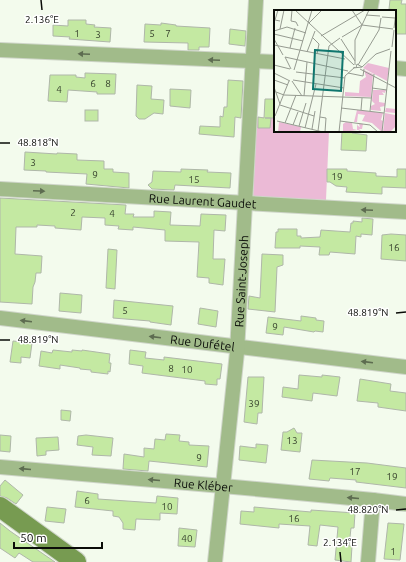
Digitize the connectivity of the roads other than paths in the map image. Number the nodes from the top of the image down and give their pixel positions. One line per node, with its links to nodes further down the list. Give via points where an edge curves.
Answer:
1 (256, 0): 5 (street, Rue Saint-Joseph)
2 (372, 0): 3 (street)
3 (370, 10)
4 (0, 50): 5 (street, one-way to 4)
5 (253, 61): 6 (street); 10 (street, Rue Saint-Joseph)
6 (274, 62)
7 (396, 68): 8 (street)
8 (406, 69)
9 (0, 189): 10 (street, Rue Laurent Gaudet, one-way to 10)
10 (246, 203): 11 (street, Rue Laurent Gaudet, one-way to 10); 13 (street, Rue Saint-Joseph)
11 (406, 212)
12 (0, 318): 13 (street, Rue Dufétel, one-way to 12)
13 (238, 347): 14 (street, Rue Dufétel, one-way to 13); 16 (street, Rue Saint-Joseph)
14 (406, 367)
15 (0, 467): 16 (street, Rue Kléber, one-way to 15)
16 (223, 486): 17 (street, Rue Kléber, one-way to 16); 21 (street, Rue Saint-Joseph)
17 (373, 500): 18 (street, Rue Kléber); 22 (street)
18 (406, 504)
19 (0, 507): 20 (street)
20 (76, 562)
21 (215, 562)
22 (368, 562)

